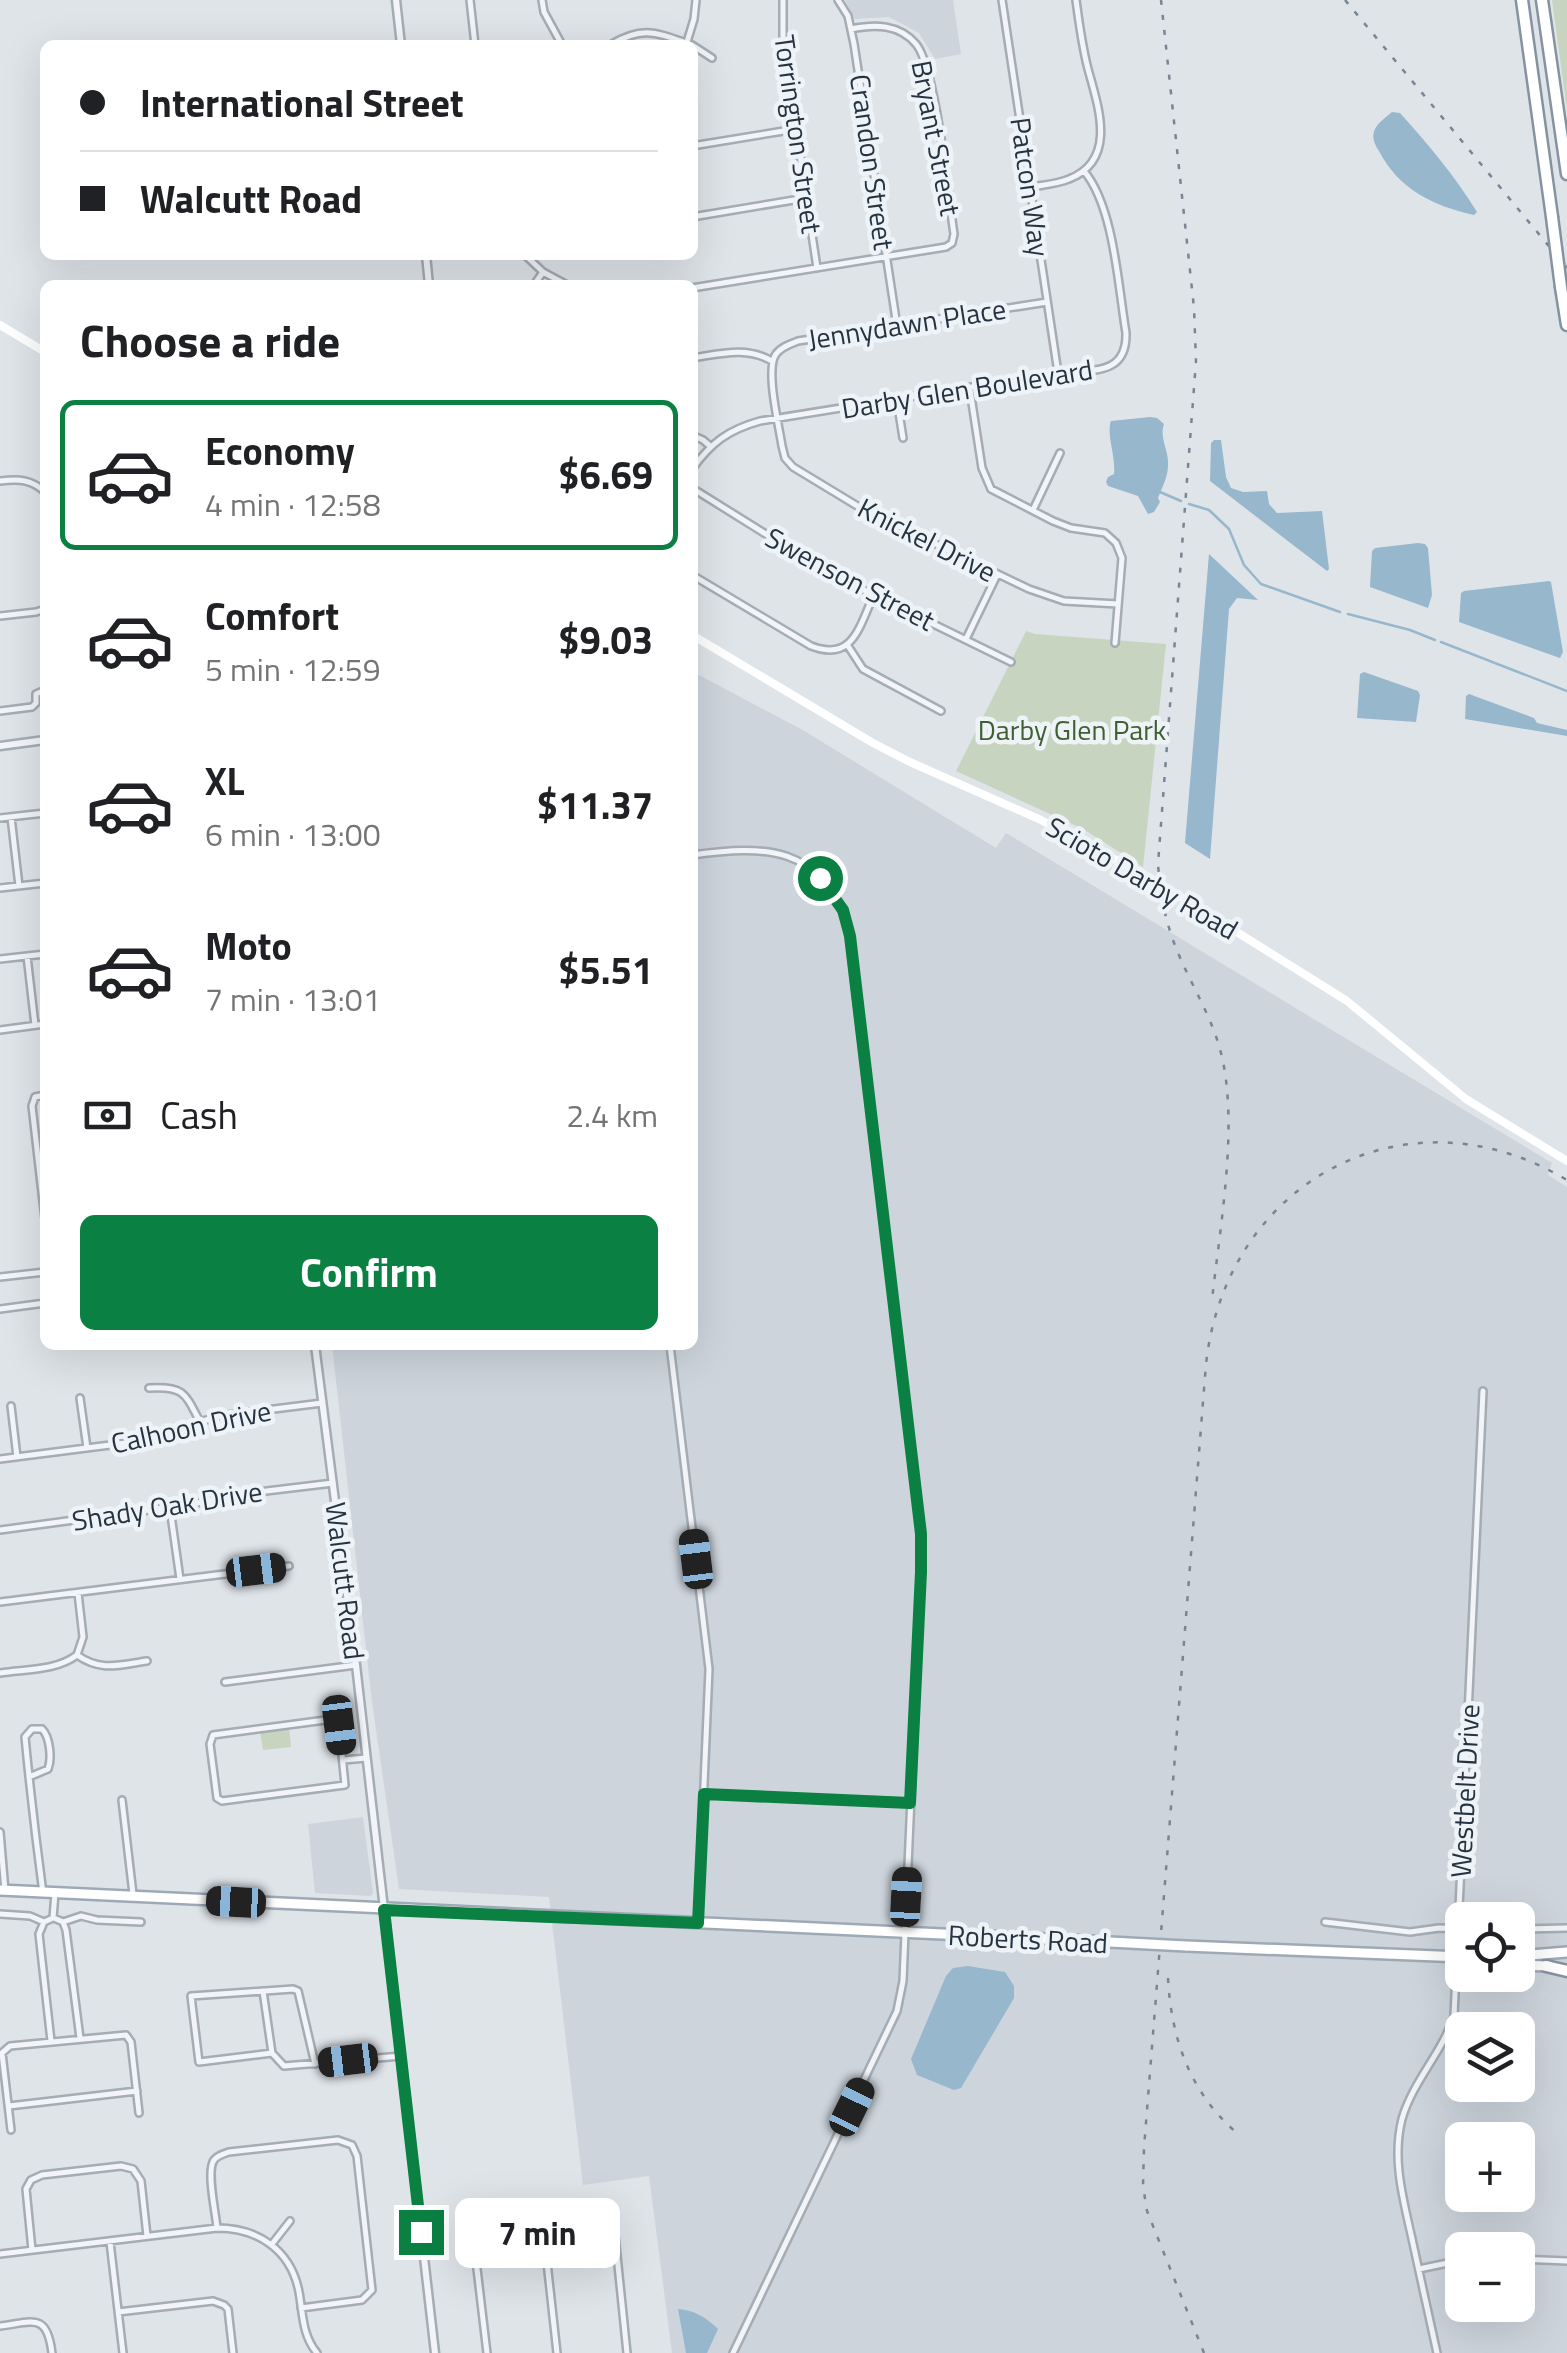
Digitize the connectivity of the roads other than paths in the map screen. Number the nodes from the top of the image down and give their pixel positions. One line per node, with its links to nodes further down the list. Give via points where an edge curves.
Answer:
1 (396, 0): 12 (street)
2 (470, 0): 13 (street)
3 (542, 0): 14 (street)
4 (696, 0): 17 (street)
5 (783, 0): 20 (street, Torrington Street)
6 (838, 0): 11 (street, Crandon Street)
7 (1002, 0): 24 (street, Patcon Way)
8 (1076, 0): 22 (street, via 1102,131)
9 (1522, 0): 36 (highway, bridge)
10 (1542, 0): 23 (highway)
11 (852, 29): 27 (street, Crandon Street); 27 (street, Bryant Street, via 892,28 923,54 954,234 946,247)
12 (401, 40)
13 (474, 40)
14 (559, 40)
15 (618, 40): 16 (street, via 650,32)
16 (675, 40)
17 (691, 40)
18 (698, 50): 19 (street)
19 (712, 58)
20 (796, 129): 21 (street); 25 (street, Torrington Street)
21 (698, 145)
22 (1084, 171): 24 (street); 41 (street, Darby Glen Boulevard, via 1105,208 1126,347 1108,368)
23 (1567, 174)
24 (1030, 187): 34 (street, Patcon Way)
25 (806, 198): 26 (street); 29 (street, Torrington Street)
26 (698, 216)
27 (886, 256): 29 (street); 37 (street, Crandon Street)
28 (530, 260): 30 (street)
29 (817, 268): 33 (street)
30 (543, 272): 31 (street); 32 (street)
31 (537, 280)
32 (558, 280)
33 (698, 287)
34 (1047, 302): 37 (street, Jennydawn Place); 41 (street, Patcon Way)
35 (0, 325): 38 (main road)
36 (1567, 325)
37 (897, 326): 40 (street, Jennydawn Place, via 798,341)
38 (40, 349)
39 (698, 357): 40 (street, via 738,351)
40 (773, 361): 44 (street, Jennydawn Place)
41 (1058, 373): 42 (street, Darby Glen Boulevard)
42 (970, 389): 43 (street, Darby Glen Boulevard); 53 (street, via 987,483)
43 (898, 400): 44 (street, Darby Glen Boulevard); 46 (street)
44 (778, 418): 47 (street, Darby Glen Boulevard, via 739,427); 54 (street, Knickel Drive, via 793,467)
45 (698, 438): 47 (street)
46 (903, 438)
47 (710, 446): 49 (street, Darby Glen Boulevard)
48 (1060, 453): 53 (street)
49 (698, 461)
50 (0, 481): 51 (street, via 18,479)
51 (40, 488)
52 (698, 492): 56 (street, Swenson Street)
53 (1032, 510): 57 (street, via 1110,537 1122,558)
54 (996, 575): 57 (street, Knickel Drive, via 1064,601); 61 (street)
55 (698, 579): 63 (street, via 811,646)
56 (873, 596): 61 (street, Swenson Street); 63 (street)
57 (1118, 604): 62 (street)
58 (40, 610): 59 (street)
59 (0, 616)
60 (698, 639): 84 (main road, Scioto Darby Road, bridge, via 872,743 1041,820 1176,894 1347,1001 1466,1099)
61 (966, 639): 64 (street, Swenson Street)
62 (1116, 643)
63 (848, 646): 67 (street, via 864,669)
64 (1012, 662)
65 (40, 692): 66 (street, via 32,707)
66 (0, 711)
67 (941, 711)
68 (40, 741): 69 (street)
69 (0, 746)
70 (40, 813): 71 (street)
71 (11, 817): 72 (street); 75 (street)
72 (0, 818)
73 (698, 854): 118 (street, via 757,849 806,866 835,896 850,936 921,1534)
74 (40, 884): 75 (street)
75 (20, 886): 76 (street)
76 (0, 888)
77 (40, 955): 78 (street)
78 (26, 956): 79 (street); 81 (street)
79 (0, 959)
80 (40, 1025): 81 (street)
81 (36, 1026): 82 (street)
82 (0, 1030)
83 (40, 1096): 85 (street, via 32,1106)
84 (1567, 1161)
85 (40, 1176)
86 (40, 1273): 87 (street)
87 (0, 1277)
88 (40, 1303): 89 (street)
89 (0, 1309)
90 (316, 1350): 95 (street, Walcutt Road)
91 (671, 1350): 116 (street, via 708,1669)
92 (149, 1388): 97 (street, via 182,1392)
93 (1483, 1390): 123 (street, Westbelt Drive)
94 (80, 1398): 98 (street)
95 (322, 1403): 97 (street, Calhoon Drive); 101 (street, Walcutt Road)
96 (11, 1406): 99 (street)
97 (200, 1422): 98 (street, Calhoon Drive, via 173,1437)
98 (87, 1448): 99 (street, Calhoon Drive)
99 (17, 1457): 100 (street, Calhoon Drive)
100 (0, 1459)
101 (333, 1483): 102 (street, Shady Oak Drive); 110 (street, Walcutt Road)
102 (170, 1508): 103 (street, Shady Oak Drive); 105 (street)
103 (0, 1530)
104 (289, 1566): 105 (street)
105 (180, 1580): 106 (street)
106 (78, 1593): 107 (street); 108 (street, via 84,1636)
107 (0, 1602)
108 (77, 1655): 109 (street, via 102,1666); 111 (street, via 55,1666)
109 (146, 1661)
110 (356, 1665): 112 (street); 113 (street, Walcutt Road)
111 (0, 1672)
112 (225, 1682)
113 (366, 1758): 114 (street); 124 (street, Walcutt Road)
114 (344, 1760): 114 (street, via 344,1786 222,1801 215,1793 210,1737 333,1719)
115 (29, 1777): 115 (street, via 51,1764 42,1729 25,1737); 121 (street)
116 (704, 1794): 118 (street); 131 (street)
117 (122, 1800): 122 (street)
118 (910, 1803): 135 (street)
119 (0, 1832): 120 (street)
120 (2, 1890): 121 (main road, Roberts Road)
121 (49, 1893): 122 (main road, Roberts Road); 126 (street)
122 (133, 1897): 124 (main road, Roberts Road)
123 (1462, 1902)
124 (384, 1910): 131 (main road, Roberts Road); 147 (street, Walcutt Road)
125 (0, 1914): 127 (street)
126 (54, 1918): 127 (street); 128 (street)
127 (44, 1922): 145 (street)
128 (63, 1922): 129 (street, via 81,1916); 144 (street)
129 (141, 1922)
130 (1324, 1922): 132 (street, via 1410,1932)
131 (698, 1923): 135 (main road, Roberts Road)
132 (1445, 1928)
133 (1567, 1928): 134 (street)
134 (1535, 1929)
135 (905, 1933): 138 (main road, Roberts Road, bridge); 176 (street, via 902,1991 891,2027)
136 (1567, 1952): 137 (main road)
137 (1535, 1955)
138 (1445, 1957)
139 (1535, 1965): 140 (main road)
140 (1546, 1966): 141 (highway)
141 (1567, 1970)
142 (263, 1991): 146 (street); 146 (street, via 192,1996 199,2062); 148 (street, via 298,1991)
143 (1457, 1992): 164 (street, Westbelt Drive, via 1450,2032 1410,2096 1398,2142)
144 (80, 2038): 145 (street); 149 (street, via 130,2038)
145 (52, 2041): 150 (street, via 2,2053)
146 (272, 2053): 148 (street, via 284,2066)
147 (401, 2056): 148 (street); 172 (street, Walcutt Road)
148 (315, 2064)
149 (137, 2091): 150 (street); 151 (street)
150 (9, 2106): 152 (street)
151 (140, 2113)
152 (11, 2130)
153 (290, 2221): 158 (street)
154 (543, 2226): 173 (street, via 479,2238); 174 (street); 175 (street, via 608,2224)
155 (218, 2228): 156 (street); 158 (street, via 246,2230); 165 (street, via 211,2173 218,2156 338,2140 352,2144 372,2290 362,2300)
156 (147, 2237): 157 (street); 159 (street, via 139,2176 121,2166 29,2182)
157 (110, 2241): 159 (street); 166 (street)
158 (272, 2244): 165 (street, via 296,2278)
159 (32, 2250): 160 (street)
160 (0, 2254)
161 (1535, 2259): 162 (street)
162 (1567, 2260)
163 (1445, 2264): 164 (street)
164 (1419, 2269): 177 (street, Westbelt Drive)
165 (301, 2308): 171 (street)
166 (118, 2312): 169 (street); 170 (street, via 219,2302 228,2309)
167 (0, 2326): 168 (street, via 40,2324 48,2330)
168 (52, 2353)
169 (123, 2353)
170 (234, 2353)
171 (317, 2353)
172 (435, 2353)
173 (487, 2353)
174 (558, 2353)
175 (627, 2353)
176 (732, 2353)
177 (1437, 2353)

